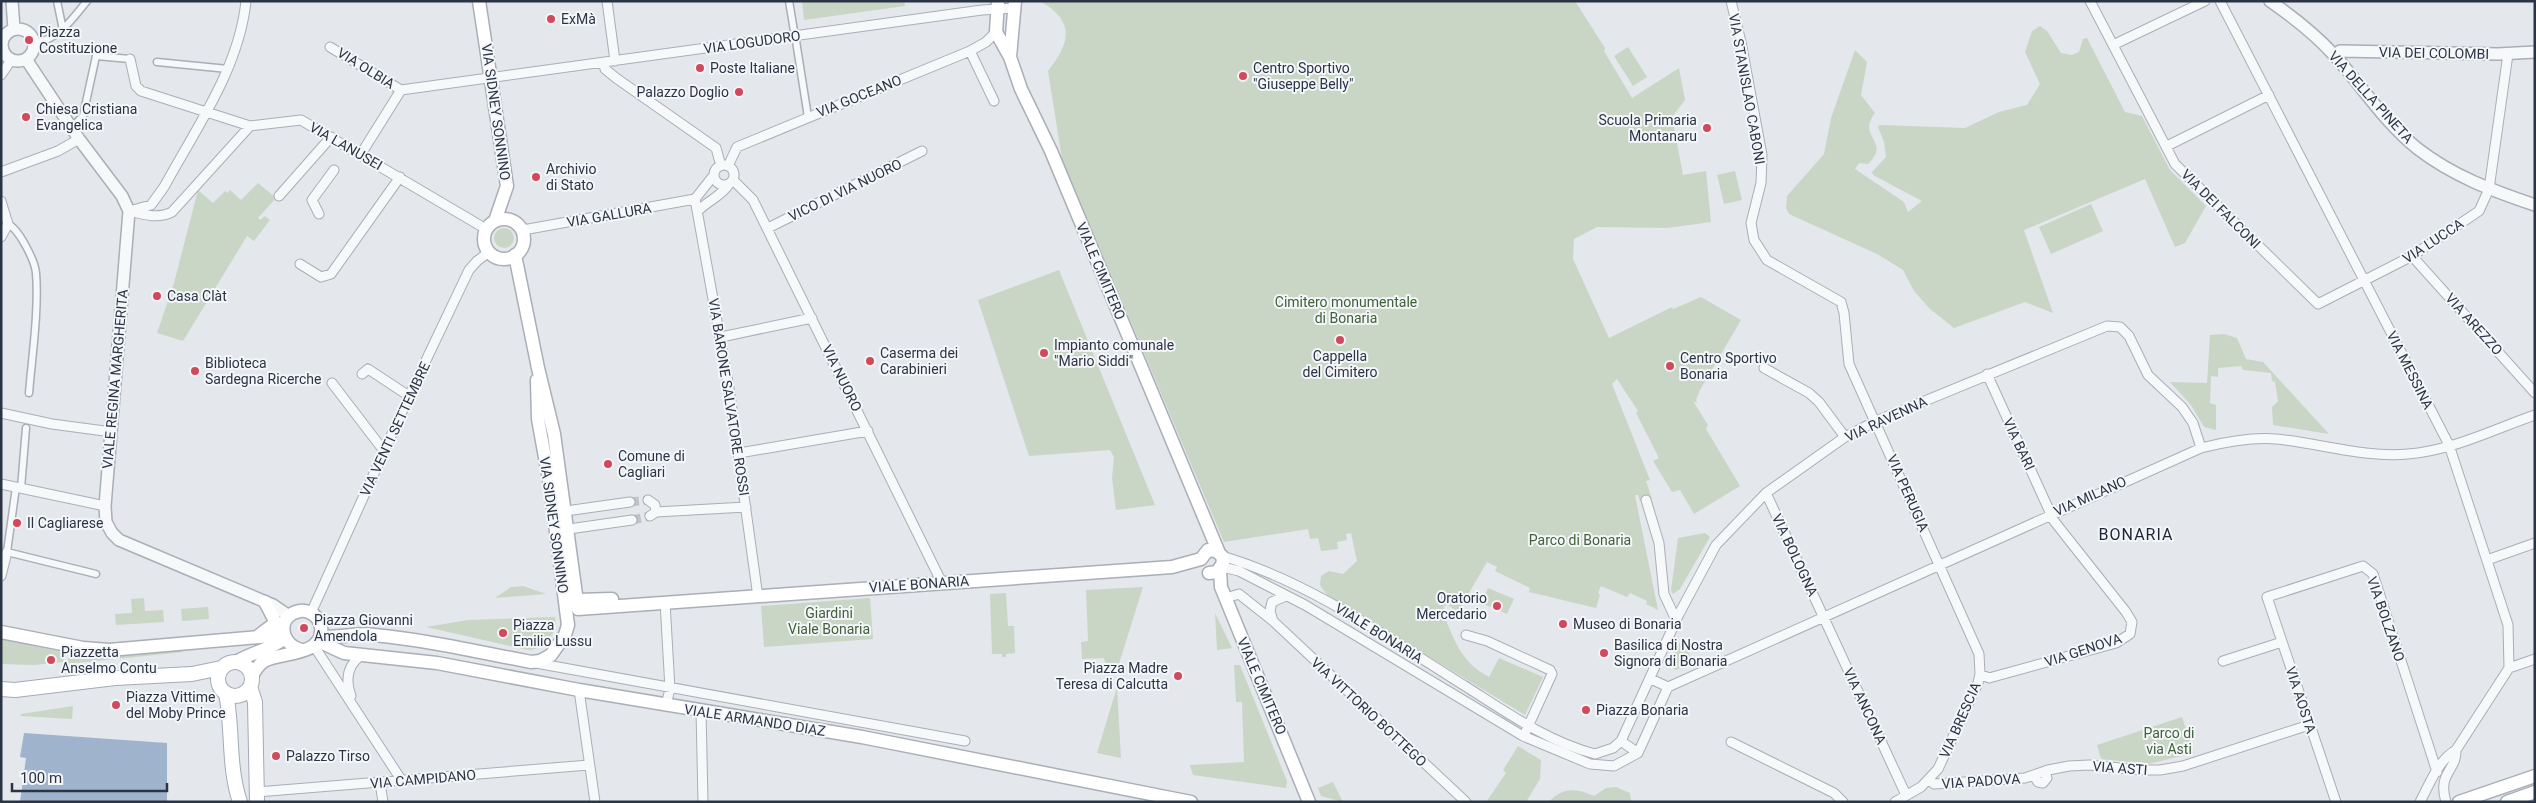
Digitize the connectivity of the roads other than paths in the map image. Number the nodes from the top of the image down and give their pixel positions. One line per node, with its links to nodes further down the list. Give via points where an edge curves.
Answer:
1 (12, 1): 15 (street)
2 (57, 1): 16 (street)
3 (87, 1): 16 (street)
4 (246, 1): 34 (street, via 240,40)
5 (479, 1): 36 (main road, VIA SIDNEY SONNINO)
6 (607, 1): 31 (street)
7 (790, 1): 17 (street)
8 (1731, 1): 85 (street, VIA STANISLAO CABONI, via 1762,155 1761,183 1751,223 1754,240 1767,260 1840,302 1849,364)
9 (2090, 1): 21 (street, VIA DEI FALCONI)
10 (2205, 1): 21 (street)
11 (2220, 1): 38 (street, VIA MESSINA)
12 (2270, 1): 26 (street, VIA DELLA PINETA, via 2307,28)
13 (997, 4): 14 (street, VIA LOGUDORO); 18 (main road); 31 (street, VIA LOGUDORO)
14 (1015, 4): 27 (main road)
15 (14, 30): 20 (street, via 27,31); 28 (street, via 6,35 2,44 4,52)
16 (63, 30): 20 (street)
17 (794, 31)
18 (996, 32): 23 (street, VIA GOCEANO, via 986,42); 27 (main road)
19 (796, 41): 41 (street)
20 (34, 43): 29 (street, via 32,54)
21 (2113, 45): 46 (street, VIA DEI FALCONI)
22 (330, 46): 37 (street, VIA OLBIA)
23 (970, 50): 39 (street); 41 (street, VIA GOCEANO)
24 (2535, 52): 25 (street, VIA DEI COLOMBI)
25 (2508, 54): 26 (street, VIA DEI COLOMBI, via 2340,50); 55 (street, VIA LUCCA)
26 (2334, 55): 55 (street, VIA DELLA PINETA, via 2381,113 2418,148 2467,180)
27 (1010, 57): 108 (main road, VIALE CIMITERO, via 1021,89 1051,151)
28 (12, 59): 29 (street); 35 (street)
29 (26, 59): 43 (street)
30 (130, 59): 40 (street, VIA LANUSEI, via 136,86 141,91); 43 (street, via 96,56 82,116)
31 (615, 61): 33 (street, VIA LOGUDORO)
32 (157, 62): 34 (street)
33 (604, 63): 36 (street, VIA LOGUDORO); 49 (street, via 605,69 616,78 716,148)
34 (228, 69): 40 (street)
35 (1, 75)
36 (491, 76): 37 (street, VIA LOGUDORO); 64 (main road, VIA SIDNEY SONNINO, via 507,186)
37 (401, 90): 48 (street)
38 (2268, 95): 46 (street); 72 (street, VIA MESSINA)
39 (994, 101)
40 (204, 113): 42 (street, VIA LANUSEI); 60 (street, via 164,187 150,206)
41 (808, 117): 49 (street, VIA GOCEANO, via 737,147)
42 (250, 126): 44 (street, VIA LANUSEI, via 301,120); 60 (street, via 172,212 164,216 149,216)
43 (71, 128): 45 (street)
44 (331, 137): 48 (street, VIA LANUSEI); 56 (street)
45 (79, 139): 51 (street, via 58,151); 60 (street, via 122,196)
46 (2167, 146): 72 (street, VIA DEI FALCONI, via 2175,164 2318,304)
47 (922, 151): 65 (street, VICO DI VIA NUORO)
48 (361, 154): 53 (street, VIA LANUSEI)
49 (724, 166): 52 (street, via 716,169); 54 (street, via 733,172)
50 (334, 170): 62 (street, via 312,200)
51 (1, 172)
52 (714, 175): 54 (street, via 718,184); 57 (street)
53 (400, 177): 64 (street, VIA LANUSEI); 71 (street, via 331,274 321,277)
54 (731, 182): 61 (street); 65 (street, VIA NUORO, via 753,200)
55 (2489, 189): 59 (street, VIA DELLA PINETA); 70 (street, VIA LUCCA, via 2479,211)
56 (279, 196)
57 (695, 199): 61 (street, VIA BARONE SALVATORE ROSSI); 66 (street, VIA GALLURA)
58 (1, 201): 63 (street)
59 (2535, 205)
60 (129, 211): 88 (street, VIALE REGINA MARGHERITA)
61 (698, 211): 74 (street, VIA BARONE SALVATORE ROSSI)
62 (319, 214)
63 (8, 224): 67 (street); 80 (street, via 14,226 36,272)
64 (491, 225): 66 (main road, via 510,220); 68 (main road, via 484,241)
65 (768, 228): 73 (street, VIA NUORO)
66 (523, 230): 69 (main road, via 523,244)
67 (1, 237)
68 (489, 252): 69 (main road, via 499,258); 82 (street, VIA VENTI SETTEMBRE, via 469,270)
69 (514, 255): 75 (main road, VIA SIDNEY SONNINO)
70 (2412, 256): 72 (street, VIA LUCCA); 81 (street, VIA AREZZO)
71 (300, 264)
72 (2365, 281): 90 (street, VIA MESSINA)
73 (812, 318): 74 (street); 87 (street, VIA NUORO)
74 (721, 337): 93 (street, VIA BARONE SALVATORE ROSSI)
75 (538, 368): 102 (main road, VIA SIDNEY SONNINO, via 554,434); 120 (main road, VIA SIDNEY SONNINO, via 538,419)
76 (1764, 368): 89 (street, via 1819,402)
77 (362, 374): 82 (street, via 368,369)
78 (1987, 374): 85 (street, VIA RAVENNA); 91 (street, VIA RAVENNA, via 2107,326 2120,327 2129,336 2148,375 2182,407 2193,423); 103 (street, VIA BARI)
79 (332, 382): 92 (street)
80 (29, 393)
81 (2535, 393)
82 (409, 396): 92 (street, VIA VENTI SETTEMBRE)
83 (1, 413): 88 (street)
84 (2535, 415): 90 (street, VIA MILANO)
85 (1876, 421): 89 (street, VIA RAVENNA); 110 (street, VIA PERUGIA)
86 (26, 428): 95 (street)
87 (868, 431): 93 (street); 113 (street, VIA NUORO)
88 (112, 432): 100 (street, VIALE REGINA MARGHERITA)
89 (1845, 437): 96 (street, VIA RAVENNA)
90 (2449, 445): 91 (street, VIA MILANO, via 2434,451 2407,454 2380,454 2275,439 2229,441); 109 (street, VIA MESSINA)
91 (2201, 448): 103 (street, VIA MILANO)
92 (384, 451): 121 (street, VIA VENTI SETTEMBRE)
93 (739, 453): 101 (street, VIA BARONE SALVATORE ROSSI)
94 (1, 484): 95 (street)
95 (19, 488): 100 (street); 107 (street)
96 (1766, 492): 123 (street, VIA BOLOGNA); 124 (street, VIA RAVENNA, via 1716,545)
97 (648, 500): 101 (street, via 655,505 653,514)
98 (1646, 500): 124 (street, via 1659,543 1664,594)
99 (630, 502): 102 (street)
100 (104, 506): 118 (street, VIALE REGINA MARGHERITA, via 107,525 119,540)
101 (746, 507): 116 (street, VIA BARONE SALVATORE ROSSI)
102 (566, 511): 105 (main road, VIA SIDNEY SONNINO)
103 (2051, 514): 110 (street, VIA MILANO); 140 (street, VIA GENOVA, via 2126,612 2132,622 2130,634 2116,643 1989,678)
104 (632, 520): 105 (street)
105 (568, 529): 120 (main road, VIA SIDNEY SONNINO)
106 (2535, 543): 109 (street)
107 (7, 552): 111 (street); 112 (street)
108 (1214, 560): 113 (main road, VIALE BONARIA, via 1172,567); 114 (main road, VIALE CIMITERO); 115 (street, VIALE BONARIA); 152 (street, VIALE BONARIA, via 1251,565 1330,603)
109 (2487, 560): 138 (street, VIA MESSINA, via 2508,625)
110 (1940, 564): 123 (street, VIA MILANO); 140 (street, VIA BRESCIA, via 1976,645)
111 (96, 574)
112 (1, 576)
113 (942, 583): 116 (main road, VIALE BONARIA)
114 (1223, 592): 125 (street, VIA VITTORIO BOTTEGO, via 1239,594); 174 (main road, VIALE CIMITERO)
115 (1286, 596): 125 (street, via 1272,602); 153 (street, VIALE BONARIA)
116 (758, 597): 119 (main road, VIALE BONARIA)
117 (2267, 597): 130 (street, VIA AOSTA); 161 (street, VIA BOLZANO, via 2363,566 2373,574)
118 (265, 602): 122 (street, VIALE REGINA MARGHERITA); 128 (main road, via 274,624)
119 (665, 602): 120 (main road, VIALE BONARIA, via 647,599); 146 (street)
120 (574, 605): 136 (main road, VIA SIDNEY SONNINO, via 568,625 552,655)
121 (312, 613): 122 (main road, via 300,611); 131 (main road, via 321,624)
122 (289, 616): 129 (main road, via 283,628)
123 (1824, 617): 143 (street, VIA MILANO); 167 (street, VIA ANCONA)
124 (1676, 620): 141 (street, VIA RAVENNA)
125 (1273, 621): 175 (street, VIA VITTORIO BOTTEGO)
126 (1, 632): 128 (main road, via 89,648 134,649)
127 (1466, 635): 152 (street, via 1550,670 1552,678)
128 (258, 636): 129 (main road)
129 (284, 636): 131 (main road, via 290,645); 135 (main road, via 275,646 248,654)
130 (2282, 642): 134 (street); 151 (street, VIA AOSTA)
131 (314, 643): 132 (main road, VIALE ARMANDO DIAZ, via 344,653); 136 (main road, VIALE ARMANDO DIAZ, via 348,634 377,635); 142 (main road, via 263,662); 148 (street)
132 (366, 654): 147 (main road, VIALE ARMANDO DIAZ, via 438,663); 148 (street, via 355,661 349,672 347,685)
133 (2535, 659): 138 (street)
134 (2223, 661)
135 (236, 662): 137 (main road); 142 (main road, via 247,666)
136 (531, 662): 146 (street, VIALE ARMANDO DIAZ)
137 (221, 668): 139 (main road); 145 (main road, via 218,673)
138 (2509, 668): 157 (street)
139 (192, 674): 144 (main road); 145 (main road)
140 (1980, 674): 163 (street, VIA BRESCIA, via 1964,716)
141 (1651, 679): 143 (street); 155 (street)
142 (251, 681): 145 (main road, via 242,694 234,696); 168 (main road, via 255,702)
143 (1668, 687): 158 (street)
144 (1, 689)
145 (222, 689): 169 (main road, via 231,724 234,782)
146 (670, 689): 149 (street); 154 (street, VIALE ARMANDO DIAZ)
147 (579, 690): 149 (main road, VIALE ARMANDO DIAZ); 159 (street)
148 (353, 704): 164 (street)
149 (666, 705): 150 (main road, VIALE ARMANDO DIAZ)
150 (701, 710): 172 (street); 173 (main road, VIALE ARMANDO DIAZ)
151 (2309, 725): 160 (street, VIA ASTI, via 2183,766 2141,770 2089,765); 178 (street, VIA AOSTA)
152 (1528, 726): 153 (street); 155 (street, VIALE BONARIA, via 1595,754 1613,748)
153 (1523, 736): 158 (street, VIALE BONARIA, via 1579,761 1596,765 1614,766)
154 (965, 741)
155 (1621, 741): 158 (street)
156 (1731, 742): 176 (street, via 1834,793)
157 (2456, 750): 161 (street); 180 (street, via 2442,788)
158 (1638, 753)
159 (589, 765): 164 (street, VIA CAMPIDANO); 171 (street)
160 (2045, 771): 163 (street, VIA PADOVA, via 2034,776 1934,784)
161 (2437, 772): 179 (street)
162 (2535, 776): 181 (main road)
163 (1929, 780): 167 (street, VIA BRESCIA)
164 (402, 781): 165 (street, VIA CAMPIDANO)
165 (380, 783): 168 (street, VIA CAMPIDANO); 170 (street)
166 (2535, 792): 182 (main road)
167 (1906, 795): 177 (street)
168 (257, 797)
169 (240, 802)
170 (383, 802)
171 (594, 802)
172 (703, 802)
173 (1191, 802)
174 (1310, 802)
175 (1466, 802)
176 (1843, 802)
177 (1895, 802)
178 (2336, 802)
179 (2420, 802)
180 (2446, 802)
181 (2459, 802)
182 (2507, 802)

